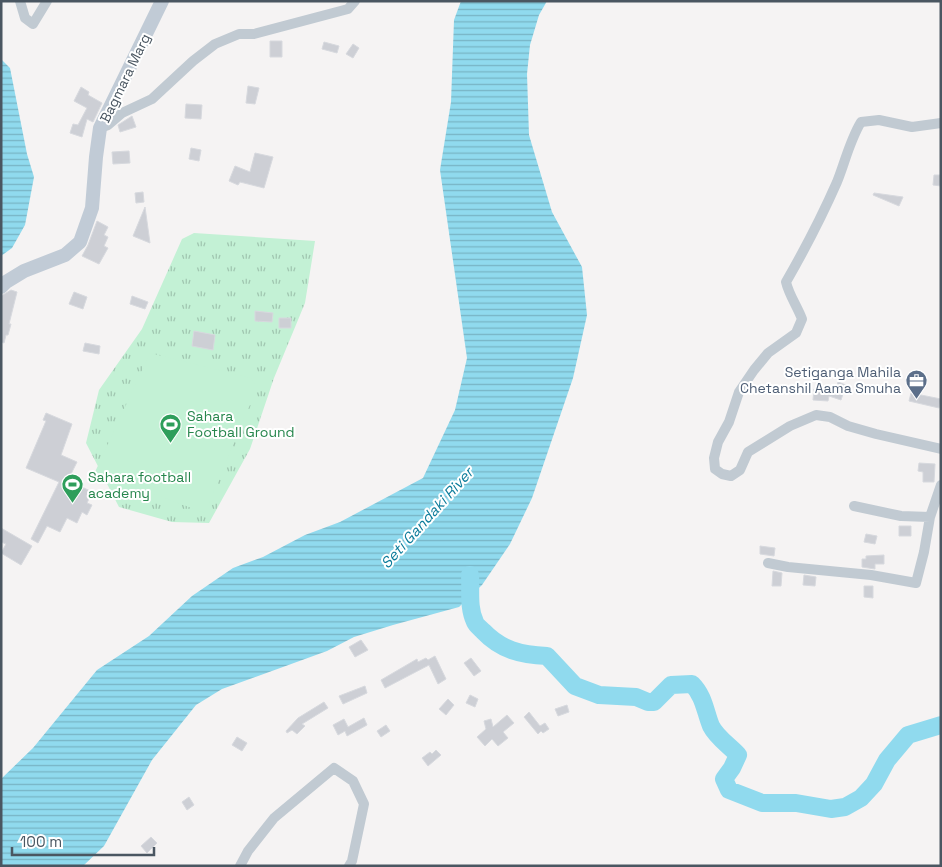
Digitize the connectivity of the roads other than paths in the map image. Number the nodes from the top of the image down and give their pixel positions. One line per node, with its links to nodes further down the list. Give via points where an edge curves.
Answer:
1 (20, 1): 2 (street, via 26,18 33,24)
2 (47, 1)
3 (162, 1): 6 (main road, Bagmara Marg)
4 (355, 1): 6 (street, via 348,9 254,34 239,34 215,44 152,99)
5 (941, 123): 8 (street, via 912,126 885,120 861,122 832,195 786,282 802,320 796,333 768,353 739,392 718,442 714,469 731,476 740,470 748,452 790,426 816,415 876,434)
6 (100, 128): 7 (main road, Bagmara Marg, via 92,208 80,242 65,255 24,271)
7 (1, 287)
8 (941, 449)
9 (941, 485): 11 (street)
10 (854, 506): 11 (street, via 901,516)
11 (930, 517): 12 (street, via 916,583)
12 (768, 563)
13 (240, 866): 14 (street, via 274,818 334,768 354,781 364,804)
14 (350, 866)

